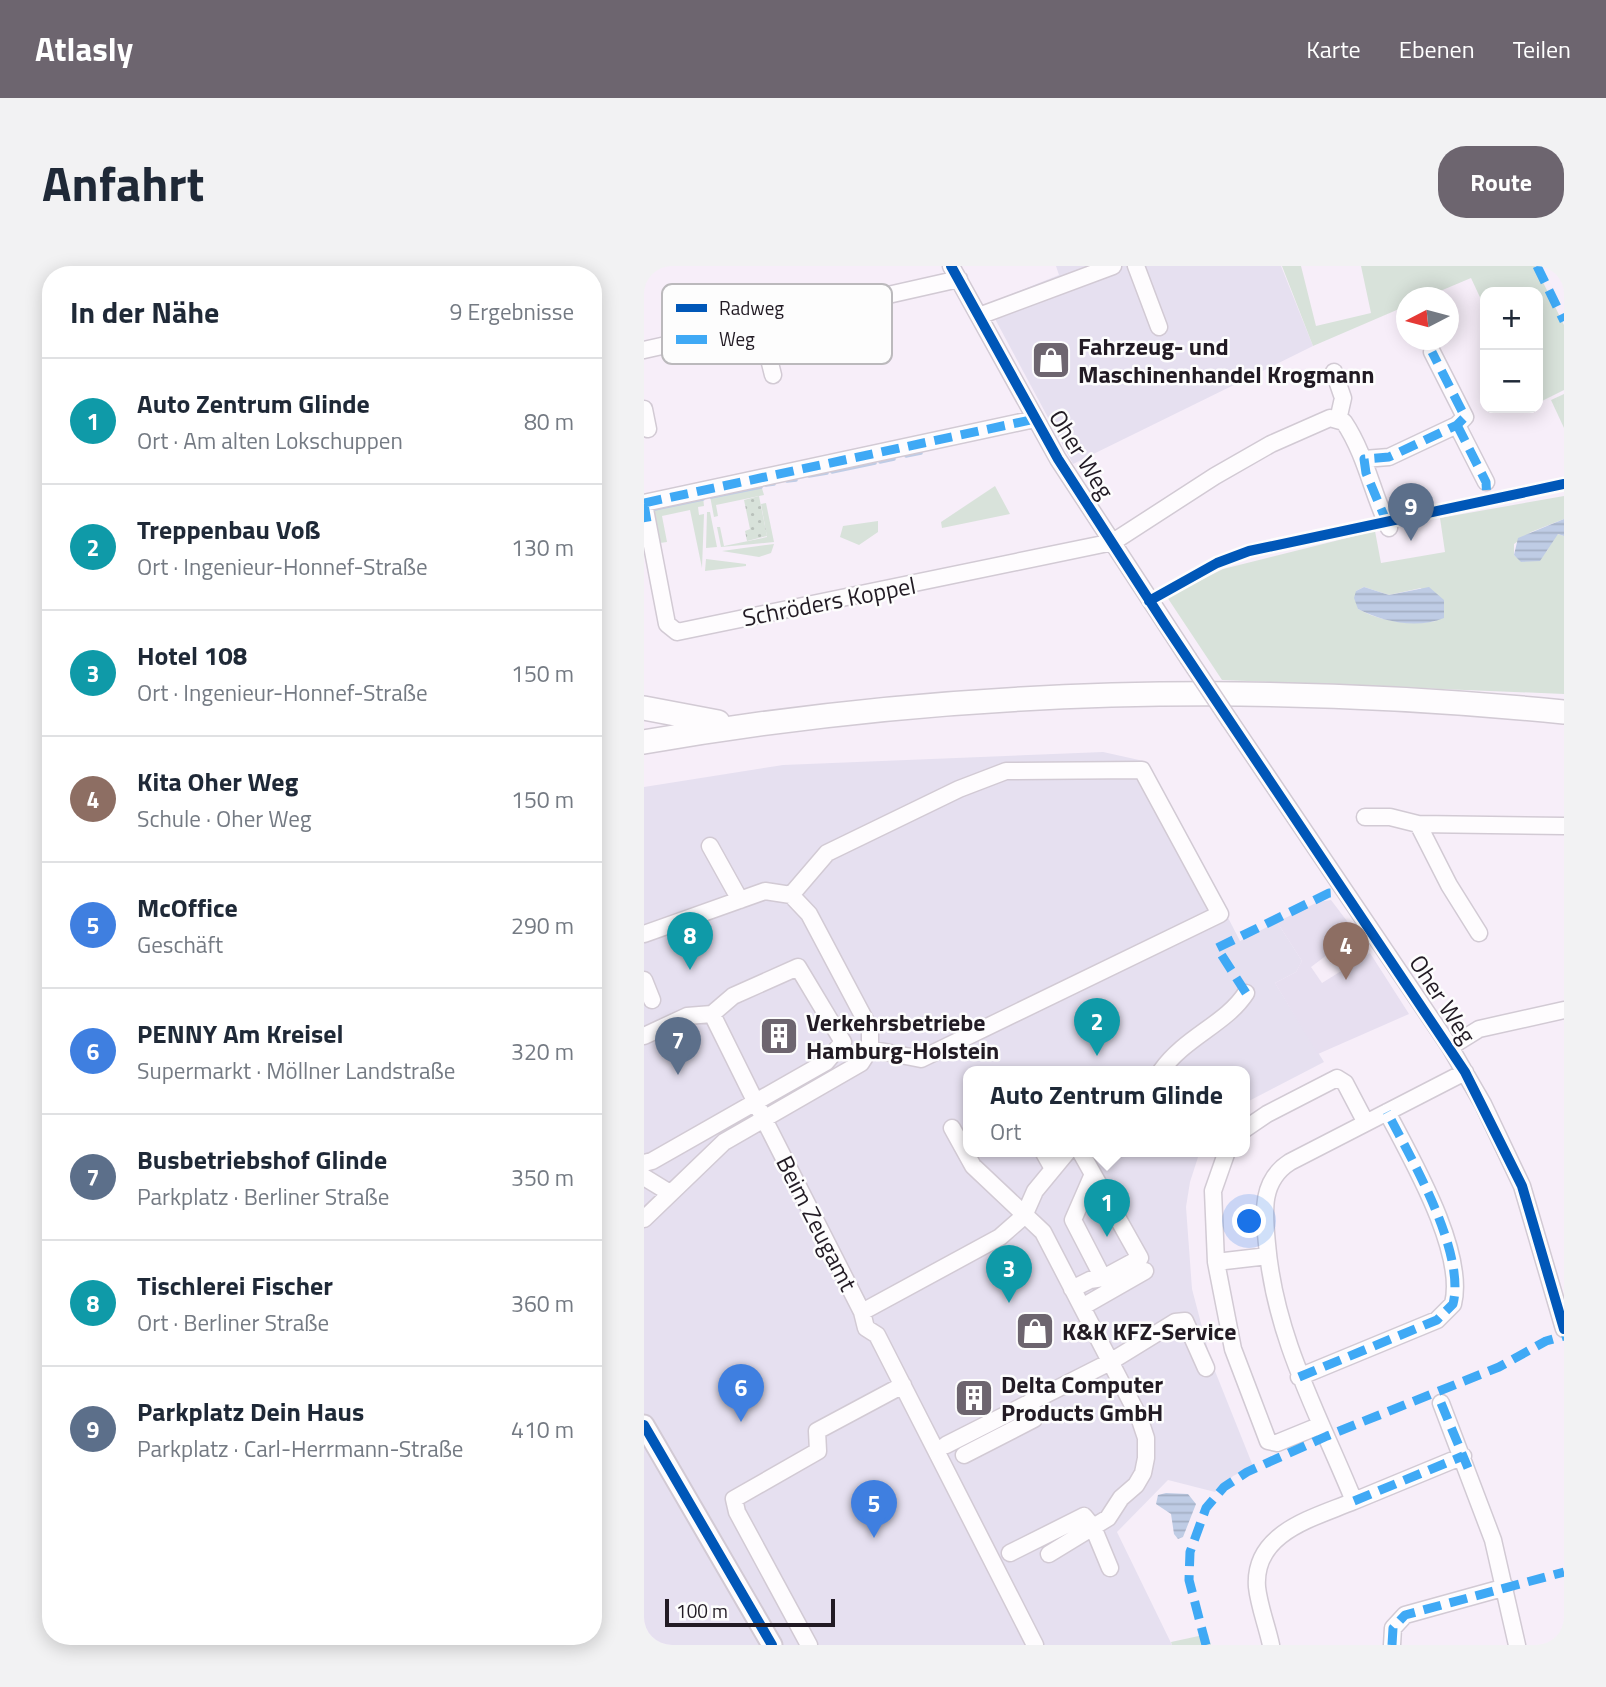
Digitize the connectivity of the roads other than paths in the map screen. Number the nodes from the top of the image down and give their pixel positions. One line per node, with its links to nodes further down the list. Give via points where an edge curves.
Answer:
1 (1113, 266): 5 (street)
2 (1136, 266): 6 (street)
3 (955, 273): 4 (street); 5 (street, Oher Weg)
4 (892, 289)
5 (979, 316): 14 (street, Oher Weg)
6 (1159, 327)
7 (662, 346): 8 (street)
8 (644, 350)
9 (1432, 352): 16 (street, via 1465,416)
10 (770, 364): 12 (street)
11 (1334, 372): 15 (street, via 1343,398)
12 (773, 375)
13 (644, 409): 17 (street)
14 (1035, 419): 20 (street, Schröders Koppel); 22 (street, Oher Weg)
15 (1338, 421): 18 (street, via 1344,422 1358,442); 22 (street, via 1330,418 1271,444)
16 (1457, 425): 18 (street, via 1389,457); 19 (street)
17 (648, 429)
18 (1364, 460): 21 (street)
19 (1486, 482)
20 (644, 504): 23 (street, Schröders Koppel)
21 (1389, 528)
22 (1113, 542): 23 (street, Schröders Koppel, via 677,632 667,624); 42 (street, Oher Weg, bridge)
23 (649, 562)
24 (644, 708): 26 (highway)
25 (1564, 712): 26 (highway, via 1341,696 1115,694 899,706)
26 (742, 726): 27 (highway)
27 (644, 741)
28 (1365, 817): 29 (street)
29 (1418, 824): 30 (street); 34 (street, via 1448,885)
30 (1563, 830)
31 (710, 846): 33 (street)
32 (791, 895): 33 (street, via 765,891); 43 (street, via 809,914 870,1029); 43 (street, via 827,853 1006,771 1142,770 1220,914 921,1059)
33 (740, 900): 35 (street)
34 (1479, 933)
35 (644, 934)
36 (644, 980): 38 (street)
37 (1246, 993): 44 (street, via 1237,1006 1174,1053)
38 (652, 1000)
39 (1564, 1010): 42 (street, via 1479,1029)
40 (712, 1014): 41 (street, via 687,1016); 46 (street, Beim Zeugamt); 46 (street, via 733,996 798,967 843,1042 826,1062)
41 (644, 1035)
42 (1450, 1047): 45 (street, Oher Weg)
43 (870, 1049): 48 (street, via 861,1063)
44 (1165, 1066)
45 (1465, 1072): 47 (street); 72 (street, Oher Weg, via 1522,1186)
46 (757, 1103): 48 (street, Beim Zeugamt); 58 (street)
47 (1387, 1112): 49 (street); 75 (street, via 1439,1220 1451,1265 1453,1304 1441,1318)
48 (764, 1118): 62 (street, via 724,1142); 71 (street, Beim Zeugamt)
49 (1366, 1123): 50 (street, via 1345,1083 1337,1078); 65 (street, via 1290,1162 1272,1178 1265,1201)
50 (1250, 1126)
51 (953, 1128): 52 (street)
52 (963, 1147)
53 (968, 1157): 63 (street)
54 (1047, 1157): 59 (street)
55 (1062, 1157): 59 (street)
56 (1083, 1157): 60 (street)
57 (1225, 1157): 66 (street, via 1213,1191)
58 (644, 1163)
59 (1052, 1167): 63 (street)
60 (1093, 1174): 68 (street, via 1073,1220); 68 (street, via 1140,1258)
61 (644, 1177): 62 (street)
62 (670, 1194): 64 (street)
63 (1024, 1216): 69 (street, via 1043,1233); 71 (street, via 1000,1237)
64 (644, 1219)
65 (1268, 1256): 66 (street); 75 (street, via 1281,1326)
66 (1216, 1262): 80 (street, via 1233,1349 1267,1440 1275,1443)
67 (1145, 1271): 70 (street)
68 (1103, 1278): 69 (street)
69 (1073, 1289): 70 (street)
70 (1082, 1307): 73 (street)
71 (862, 1311): 76 (street, Beim Zeugamt, via 866,1328 877,1335)
72 (1564, 1329)
73 (1110, 1362): 74 (street, via 1175,1322 1185,1321); 77 (street); 85 (street, via 1146,1438 1143,1473 1108,1518)
74 (1206, 1368)
75 (1299, 1377): 80 (street)
76 (903, 1385): 91 (street, via 817,1431 818,1451 734,1499); 92 (street)
77 (1030, 1402): 81 (street); 82 (street, via 1034,1419)
78 (1441, 1403): 83 (street)
79 (644, 1424): 90 (main road)
80 (1321, 1425): 84 (street)
81 (946, 1445)
82 (964, 1455)
83 (1463, 1456): 84 (street); 89 (street)
84 (1354, 1501): 93 (street, via 1290,1528 1265,1553 1257,1588)
85 (1093, 1527): 86 (street, via 1084,1516); 87 (street); 88 (street)
86 (1010, 1553)
87 (1049, 1553)
88 (1110, 1568)
89 (1506, 1587): 94 (street, via 1405,1615 1393,1628); 95 (street)
90 (772, 1645)
91 (809, 1645)
92 (1035, 1645)
93 (1271, 1645)
94 (1392, 1645)
95 (1517, 1645)

